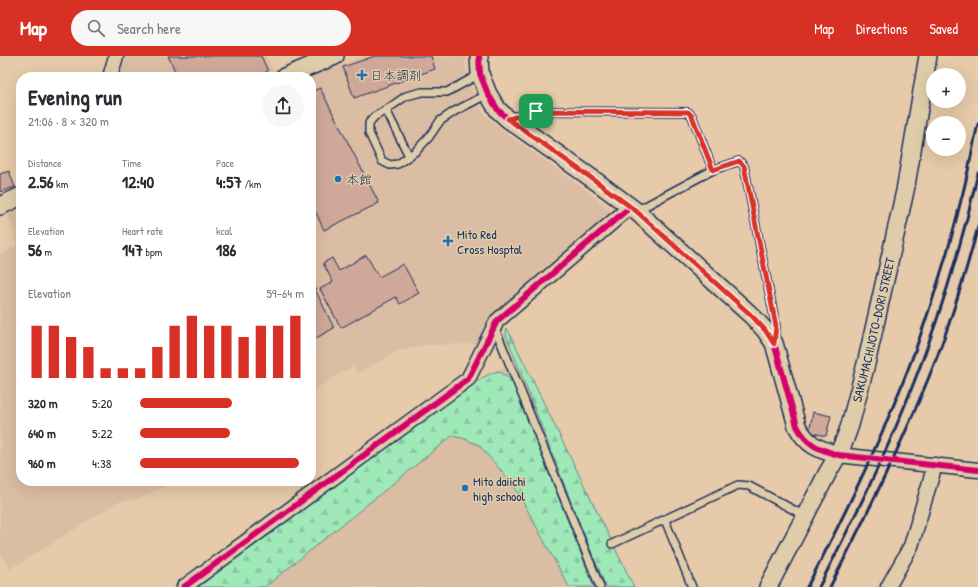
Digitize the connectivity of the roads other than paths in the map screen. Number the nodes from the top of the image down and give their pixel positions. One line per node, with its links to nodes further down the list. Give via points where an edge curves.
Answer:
1 (116, 56): 5 (street)
2 (335, 56): 6 (street)
3 (479, 56): 7 (street)
4 (928, 56): 18 (street, SAKUMACHIJOTO-DORI STREET, via 905,192 883,292 855,408)
5 (111, 72)
6 (296, 72)
7 (480, 74): 8 (street); 9 (lane, via 447,92 422,92 406,96)
8 (488, 94): 10 (street, via 498,110); 11 (lane, via 440,121 429,137)
9 (386, 110): 11 (lane); 11 (lane, via 368,123 369,133 382,161 390,165 398,164)
10 (508, 119): 12 (lane, via 536,111 688,112 692,116); 15 (street)
11 (410, 156)
12 (713, 170): 15 (lane); 17 (lane, via 739,161 744,166 776,326)
13 (16, 198): 14 (street)
14 (0, 206)
15 (633, 209): 16 (street); 17 (street, via 752,316)
16 (494, 326): 24 (street, via 468,379); 25 (lane)
17 (774, 344): 18 (street, via 797,426 802,435 821,450)
18 (838, 455): 19 (street); 21 (street, SAKUMACHIJOTO-DORI STREET)
19 (935, 465): 20 (street); 28 (street, via 911,546)
20 (978, 470)
21 (805, 516): 22 (lane, via 749,486 738,485); 27 (street, SAKUMACHIJOTO-DORI STREET)
22 (665, 520): 23 (lane); 26 (lane)
23 (612, 544)
24 (184, 587)
25 (600, 587)
26 (692, 587)
27 (768, 587)
28 (888, 587)

